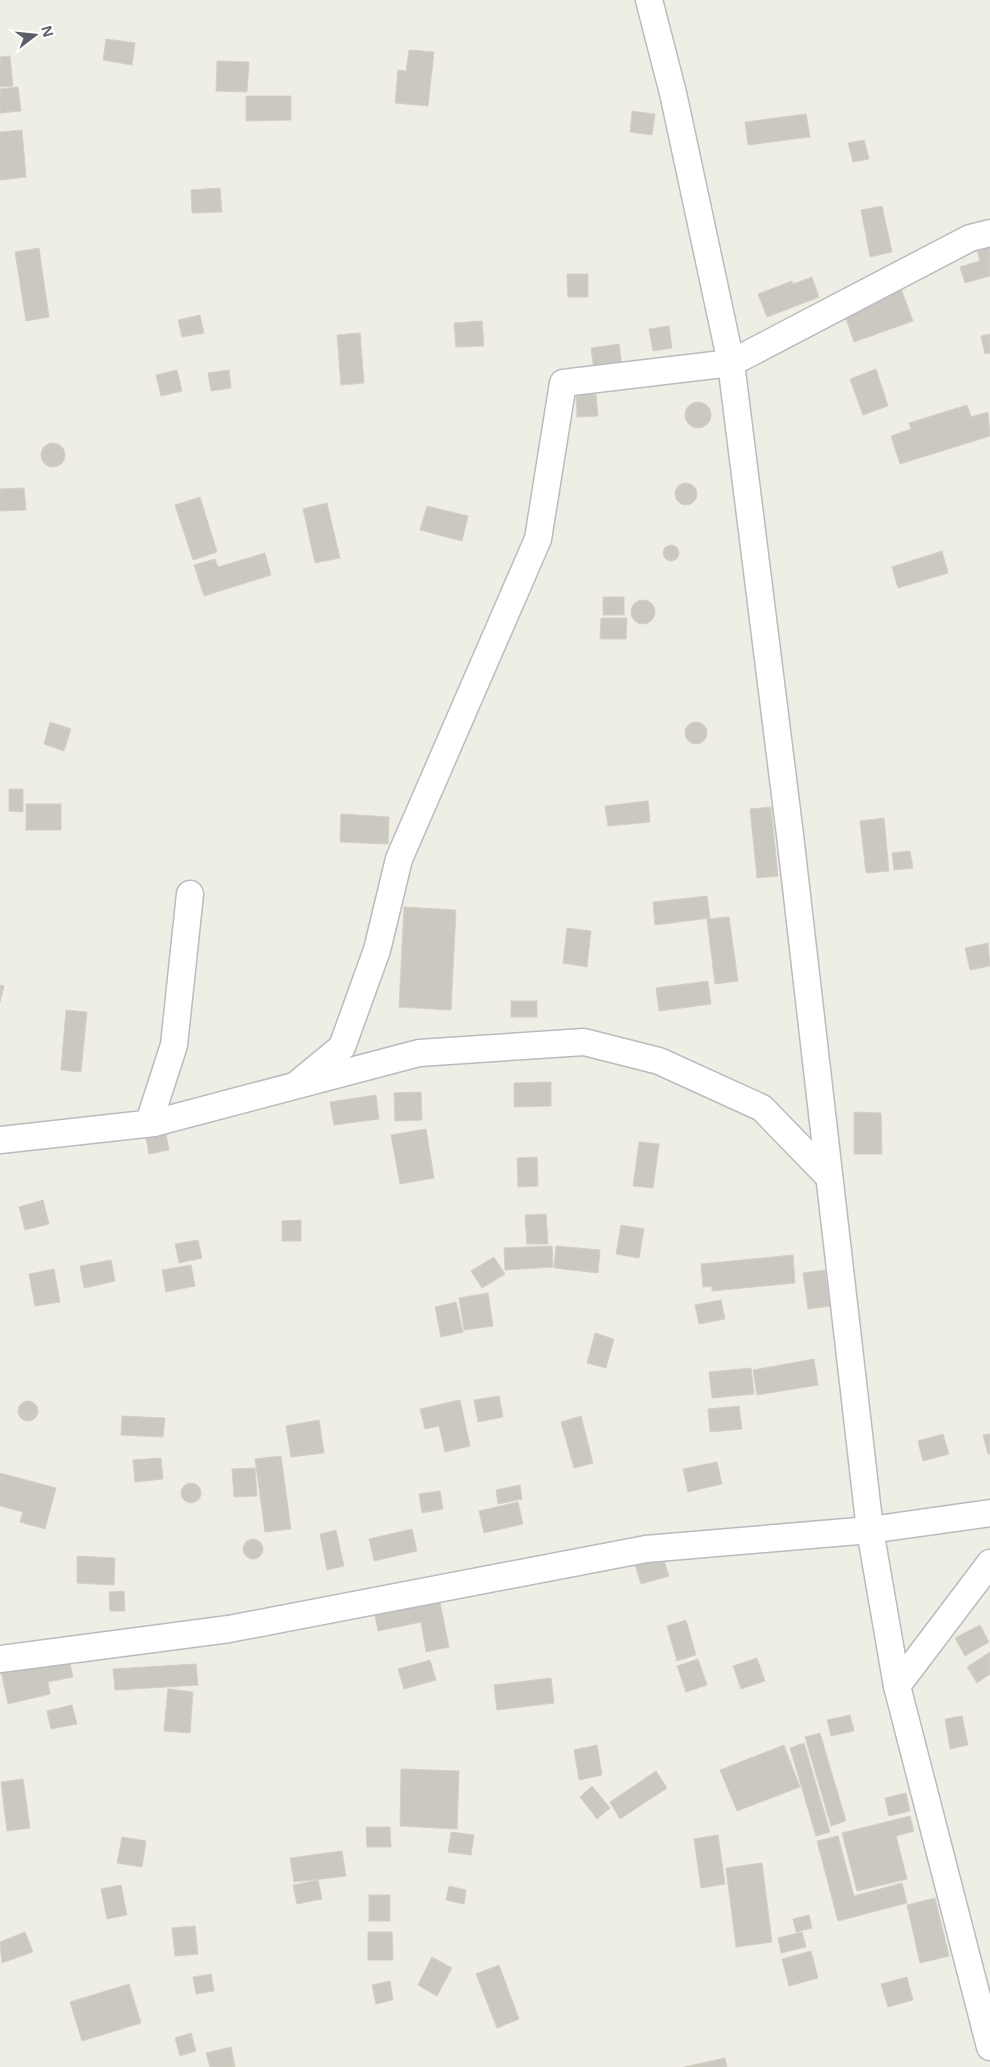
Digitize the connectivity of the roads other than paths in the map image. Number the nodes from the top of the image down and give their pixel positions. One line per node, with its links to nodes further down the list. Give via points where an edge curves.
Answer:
1 (649, 0): 3 (street, via 674,93)
2 (990, 233): 3 (street, via 970,238)
3 (731, 363): 5 (street, via 563,383 538,539 399,859 376,950 342,1047); 8 (street)
4 (190, 894): 6 (street, via 174,1045 152,1113)
5 (296, 1085): 6 (street); 8 (street, via 419,1053 584,1042 659,1061 762,1108)
6 (154, 1123): 7 (street)
7 (0, 1140)
8 (829, 1177): 10 (street)
9 (990, 1513): 10 (street)
10 (870, 1530): 12 (street, via 646,1549 229,1629); 13 (street)
11 (990, 1563): 13 (street)
12 (0, 1659)
13 (897, 1686): 14 (street)
14 (990, 2047)

